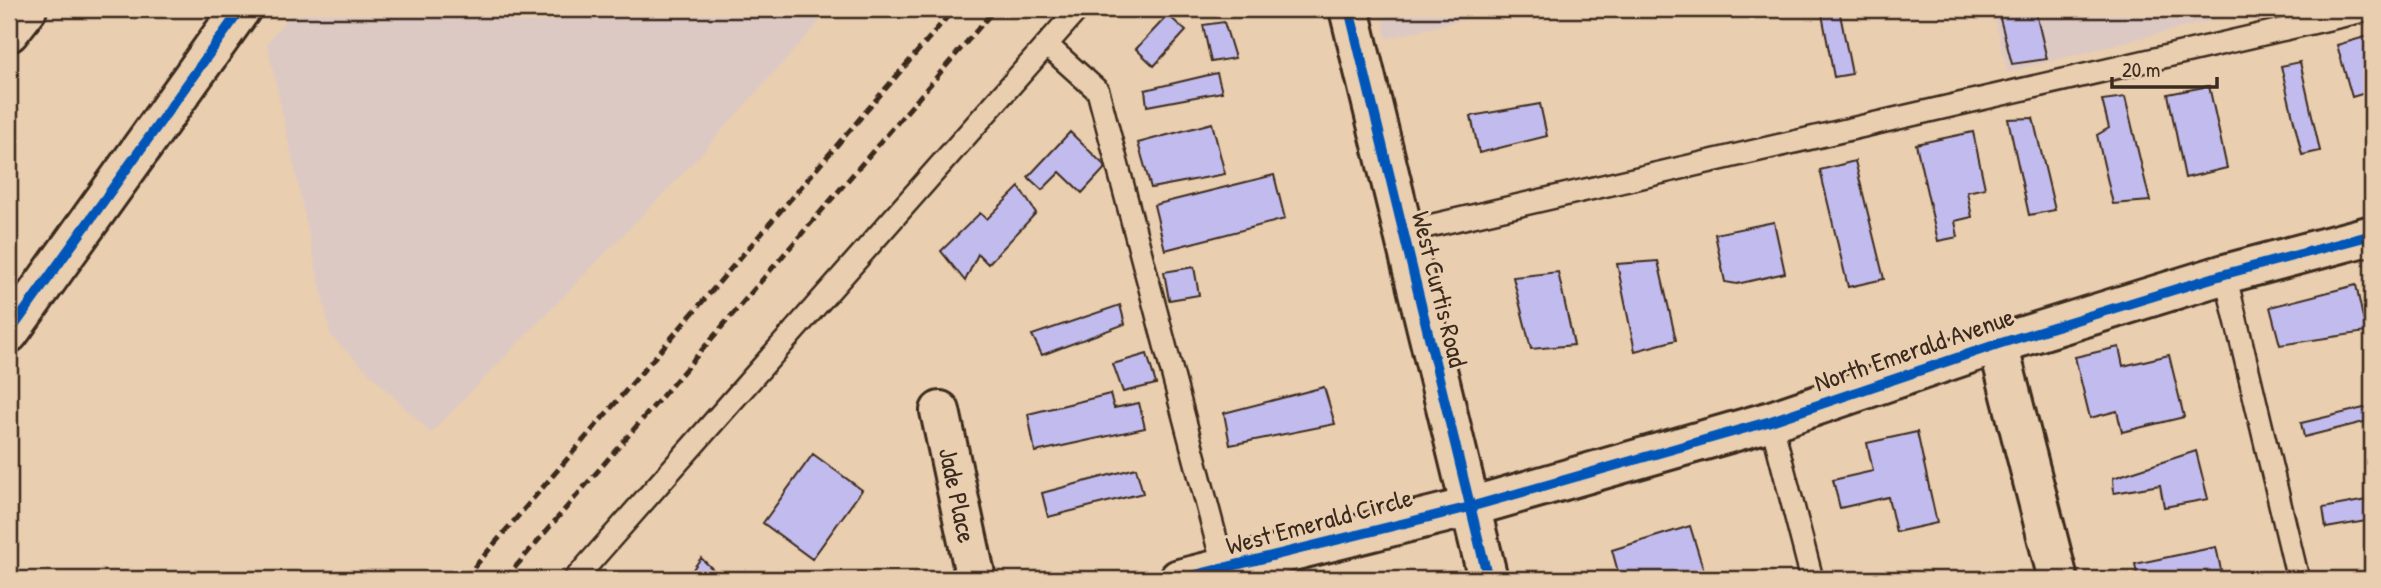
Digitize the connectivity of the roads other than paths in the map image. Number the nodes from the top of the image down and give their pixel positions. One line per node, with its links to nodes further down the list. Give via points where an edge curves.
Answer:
1 (27, 9): 6 (main road)
2 (241, 9): 11 (main road)
3 (1078, 9): 7 (lane)
4 (1349, 9): 8 (main road, West Curtis Road)
5 (2372, 9): 8 (lane)
6 (9, 32)
7 (1048, 46): 16 (lane, via 1098,91); 17 (lane)
8 (1403, 232): 15 (main road, West Curtis Road)
9 (2372, 235): 10 (main road, North Emerald Avenue)
10 (2225, 274): 12 (main road, North Emerald Avenue); 23 (lane)
11 (9, 333)
12 (1998, 344): 14 (main road, North Emerald Avenue); 22 (main road)
13 (940, 411): 18 (main road, Jade Place)
14 (1772, 421): 15 (main road, North Emerald Avenue); 21 (lane)
15 (1470, 507): 16 (main road, West Emerald Circle); 20 (main road, West Curtis Road)
16 (1224, 569): 19 (main road, West Emerald Circle)
17 (575, 579)
18 (976, 579)
19 (1179, 579)
20 (1488, 579)
21 (1812, 579)
22 (2058, 579)
23 (2298, 579)

